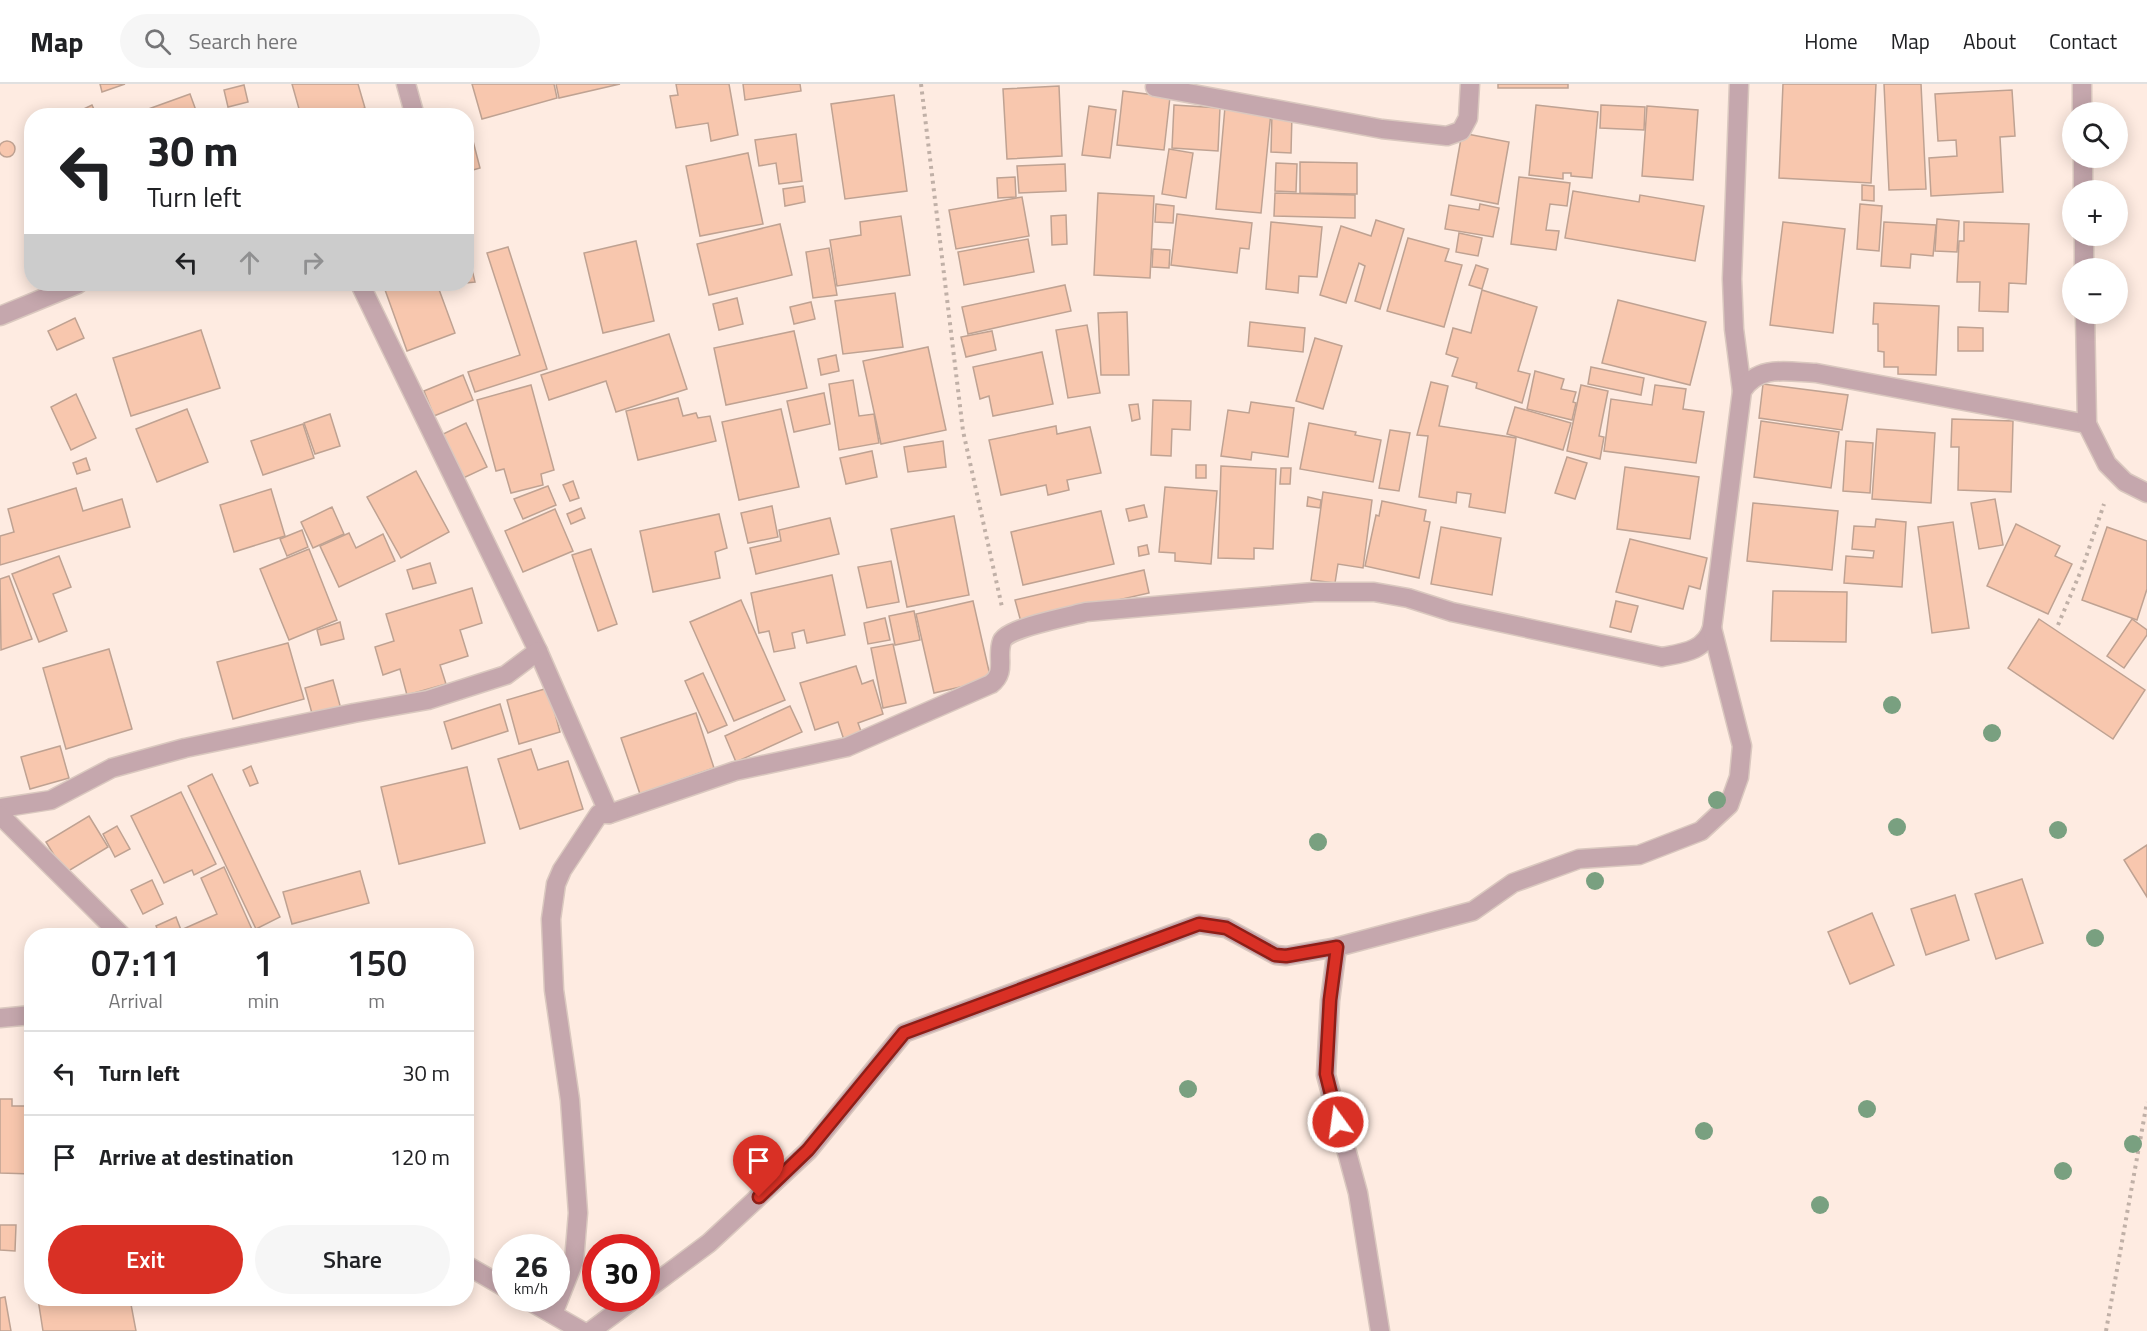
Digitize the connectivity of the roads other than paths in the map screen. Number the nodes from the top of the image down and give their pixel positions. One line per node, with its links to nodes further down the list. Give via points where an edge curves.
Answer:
1 (406, 84): 7 (street)
2 (1156, 84): 3 (street, via 1155,87 1382,129 1447,136 1461,131 1468,118)
3 (1470, 84)
4 (1739, 84): 12 (street, via 1732,279)
5 (2082, 84): 6 (street)
6 (2082, 102)
7 (413, 108)
8 (61, 291): 10 (street)
9 (363, 291): 16 (street)
10 (0, 316)
11 (2085, 324): 13 (street)
12 (1742, 391): 13 (street, via 1763,372 1816,374); 15 (street)
13 (2087, 424): 14 (street, via 2107,464 2124,482)
14 (2147, 493)
15 (1712, 628): 18 (street, via 1700,647 1662,657 1374,592 1324,592 1086,612 1008,634 1002,641 1000,672 991,684 847,747 735,771); 21 (street, via 1742,746 1739,777 1729,805 1701,831 1639,855 1579,859 1513,883 1473,911)
16 (538, 651): 17 (street, via 506,675 428,700 185,748 112,768 51,800); 18 (street)
17 (0, 808)
18 (609, 814): 29 (street, via 599,814 562,870 551,919 554,990 570,1100 578,1213 574,1261)
19 (0, 815): 20 (street)
20 (114, 928)
21 (1337, 947): 26 (street, via 1275,955 1226,928 1199,924 904,1033 808,1150 709,1243); 32 (street, via 1326,1074 1358,1193)
22 (24, 1016): 23 (street)
23 (0, 1018)
24 (474, 1270): 25 (street)
25 (492, 1280)
26 (660, 1280)
27 (549, 1312): 29 (street)
28 (617, 1312): 31 (street)
29 (553, 1314): 30 (street)
30 (582, 1331)
31 (591, 1331)
32 (1380, 1331)

